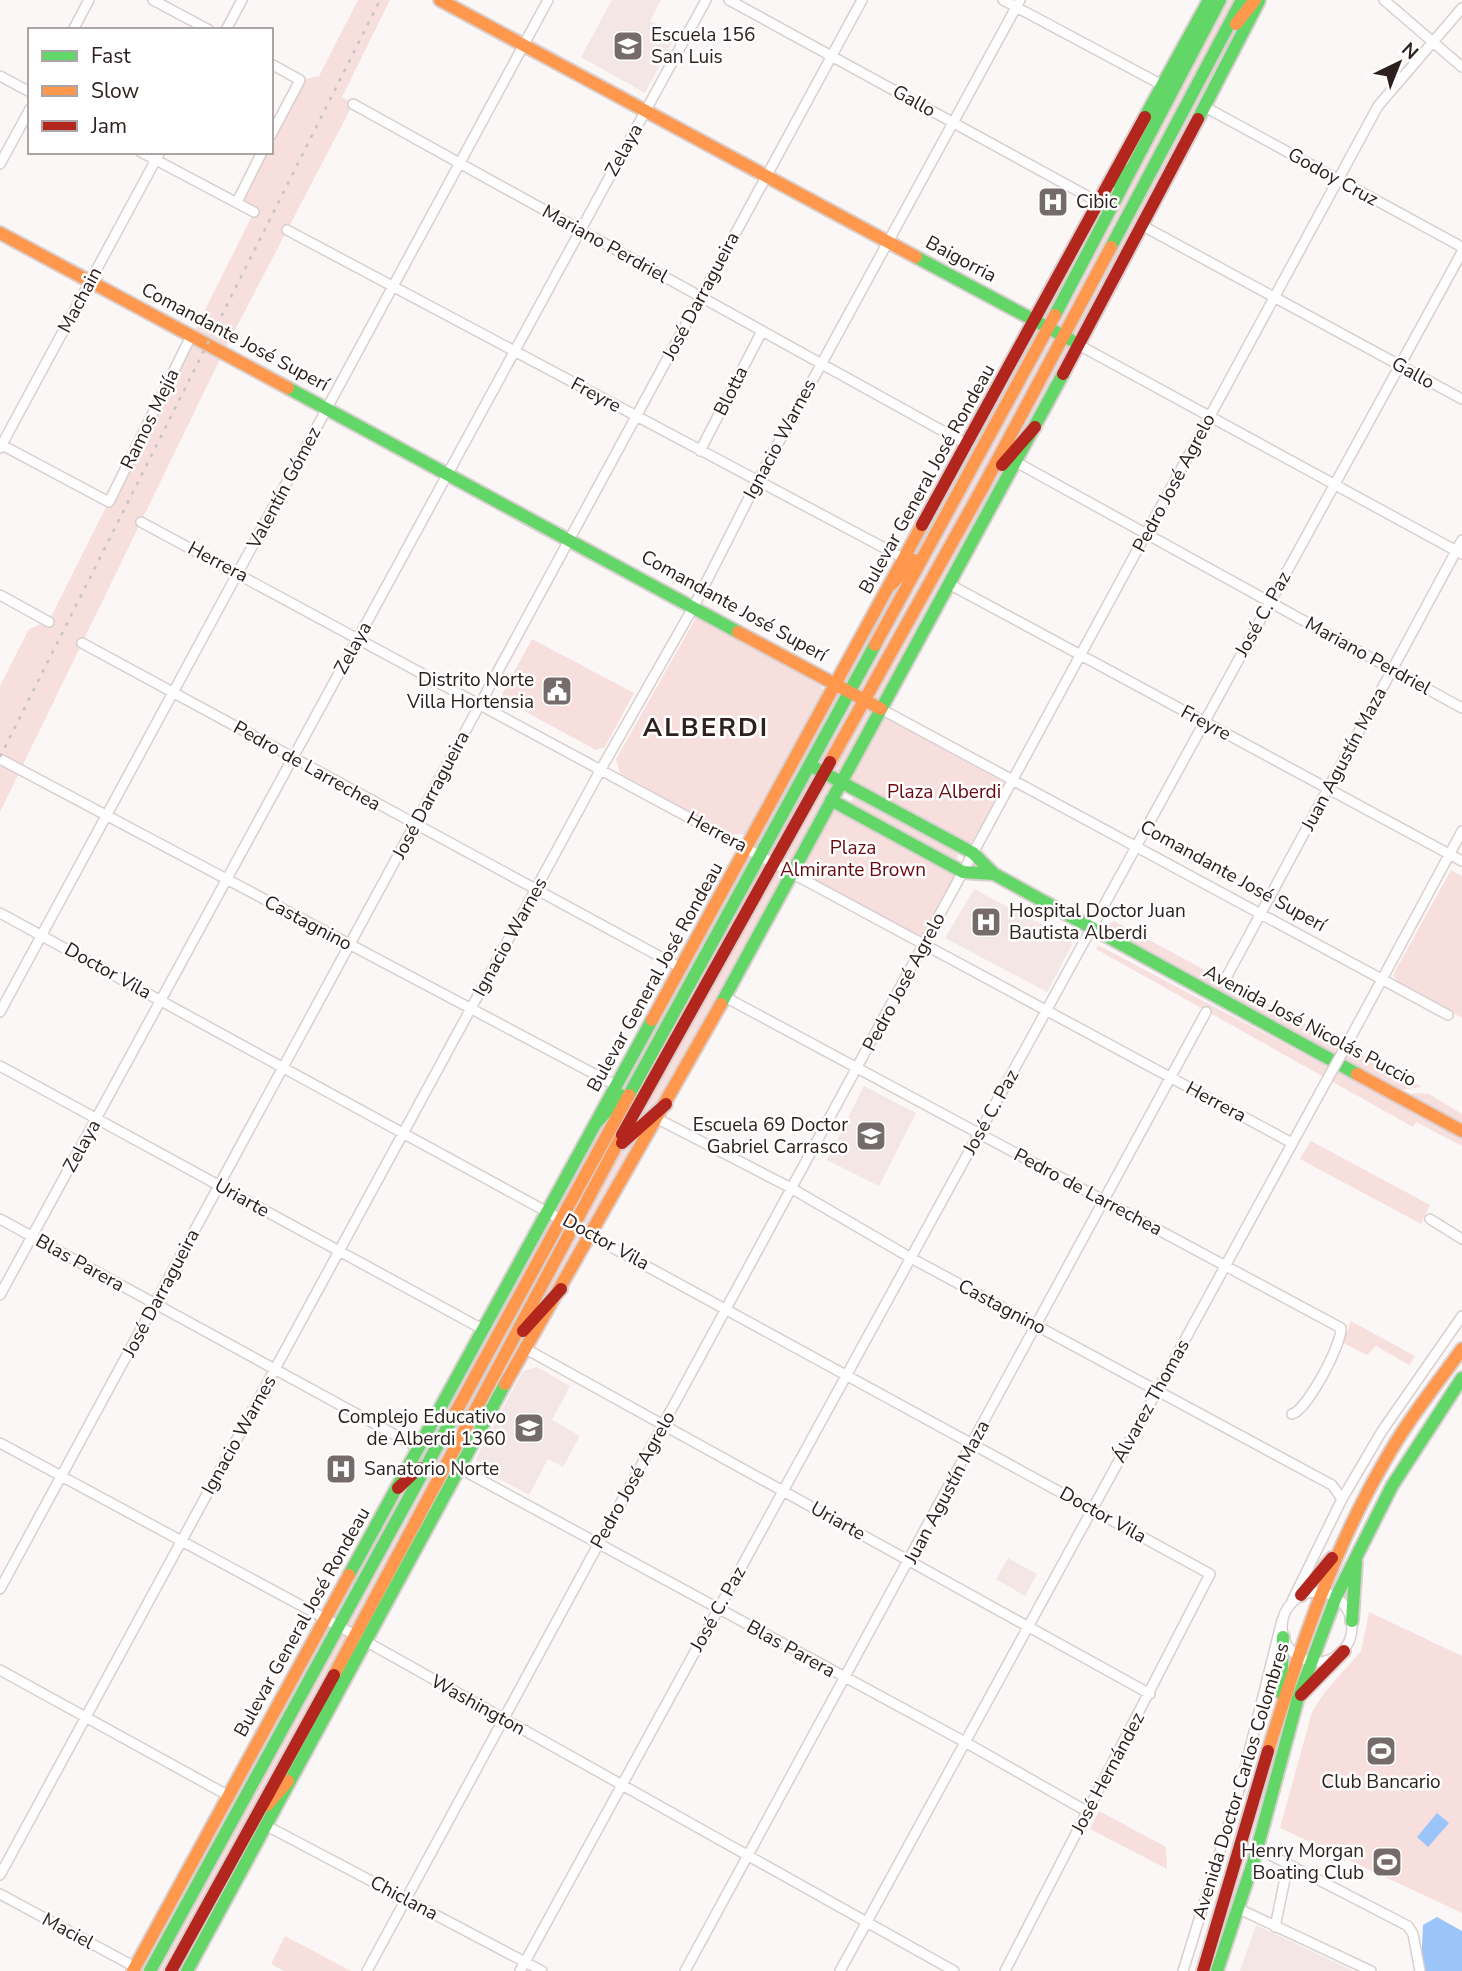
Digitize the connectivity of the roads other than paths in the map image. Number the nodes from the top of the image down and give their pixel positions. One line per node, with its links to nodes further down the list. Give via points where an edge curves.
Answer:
1 (89, 0): 17 (street)
2 (153, 0): 18 (street)
3 (242, 0): 19 (street)
4 (440, 0): 21 (main road, Baigorria)
5 (548, 0): 21 (street, Valentín Gómez)
6 (706, 0): 31 (street, Zelaya)
7 (729, 0): 22 (street, Gallo)
8 (862, 0): 22 (street, José Darragueira)
9 (1003, 0): 15 (street)
10 (1209, 0): 27 (main road, Bulevar General José Rondeau)
11 (1220, 0): 39 (main road, Bulevar General José Rondeau)
12 (1242, 0): 23 (main road)
13 (1258, 0): 23 (main road); 30 (main road)
14 (1384, 0): 20 (street)
15 (1018, 4): 27 (street); 33 (street, Ignacio Warnes)
16 (1462, 8): 20 (street, Pedro José Agrelo)
17 (74, 28)
18 (205, 28)
19 (227, 28)
20 (1433, 42): 25 (street); 41 (street, Pedro José Agrelo, via 1378,106)
21 (524, 45): 31 (main road, Baigorria); 37 (street, Valentín Gómez)
22 (832, 56): 33 (street, Gallo); 40 (street, José Darragueira)
23 (1212, 56): 60 (main road)
24 (273, 65): 34 (street, via 300,80)
25 (1462, 67)
26 (0, 76): 28 (street)
27 (1164, 86): 42 (main road, Bulevar General José Rondeau)
28 (28, 91)
29 (353, 104): 37 (street, Mariano Perdriel)
30 (1205, 107): 41 (street, Godoy Cruz); 46 (main road)
31 (645, 112): 40 (main road, Baigorria); 48 (street, Zelaya)
32 (28, 113): 38 (street)
33 (954, 123): 44 (street, Gallo); 50 (street, Ignacio Warnes)
34 (273, 131)
35 (261, 154): 43 (street)
36 (158, 156): 43 (street); 52 (street, Machain)
37 (460, 163): 48 (street, Mariano Perdriel); 53 (street, Valentín Gómez)
38 (0, 164)
39 (1132, 168): 42 (main road); 57 (main road, Bulevar General José Rondeau)
40 (766, 177): 50 (main road, Baigorria); 54 (street, José Darragueira)
41 (1338, 180): 51 (street, Godoy Cruz); 55 (street, Pedro José Agrelo)
42 (1112, 182): 44 (main road, Bulevar General José Rondeau)
43 (237, 202): 45 (street)
44 (1100, 203): 56 (main road, Bulevar General José Rondeau)
45 (254, 212)
46 (1143, 226): 55 (street, Gallo); 61 (main road)
47 (287, 230): 53 (street, Freyre)
48 (580, 230): 54 (street, Mariano Perdriel); 62 (street, Zelaya)
49 (0, 233): 52 (main road, Comandante José Superí)
50 (889, 243): 56 (main road, Baigorria); 63 (street, Ignacio Warnes)
51 (1462, 250): 64 (street, José C. Paz)
52 (90, 281): 59 (main road, Comandante José Superí); 71 (street, Machain)
53 (394, 286): 62 (street, Freyre); 66 (street, Valentín Gómez)
54 (701, 298): 58 (street, Mariano Perdriel); 67 (street, José Darragueira)
55 (1274, 298): 64 (street, Gallo); 68 (street, Pedro José Agrelo)
56 (1036, 320): 57 (main road, Baigorria); 70 (main road, Bulevar General José Rondeau)
57 (1049, 327): 60 (main road, Baigorria); 82 (main road, Bulevar General José Rondeau)
58 (762, 331): 63 (street, Mariano Perdriel); 72 (street, Blotta)
59 (191, 336): 66 (main road, Comandante José Superí); 71 (street, Ramos Mejía, via 109,502)
60 (1065, 336): 61 (main road, Baigorria); 77 (main road)
61 (1077, 344): 68 (street, Baigorria); 69 (main road)
62 (514, 351): 67 (street, Freyre); 74 (street, Zelaya)
63 (821, 365): 70 (street, Mariano Perdriel); 75 (street, Ignacio Warnes)
64 (1400, 365): 65 (street, Gallo); 76 (street, José C. Paz)
65 (1462, 399)
66 (327, 409): 74 (main road, Comandante José Superí); 85 (street, Valentín Gómez)
67 (636, 417): 72 (street, Freyre); 80 (street, José Darragueira)
68 (1209, 417): 76 (street, Baigorria); 79 (street, Pedro José Agrelo)
69 (1035, 427): 73 (main road); 77 (main road)
70 (968, 445): 84 (main road, Bulevar General José Rondeau)
71 (1, 446)
72 (700, 451): 75 (street, Freyre)
73 (1016, 463): 79 (street, Mariano Perdriel); 87 (main road)
74 (447, 474): 80 (main road, Comandante José Superí); 92 (street, Zelaya)
75 (757, 482): 84 (street, Freyre); 90 (street, Ignacio Warnes)
76 (1335, 485): 83 (street, Baigorria); 89 (street, José C. Paz)
77 (983, 487): 98 (main road)
78 (141, 522): 85 (street, Herrera)
79 (1146, 534): 89 (street, Mariano Perdriel); 94 (street, Pedro José Agrelo)
80 (570, 539): 90 (main road, Comandante José Superí); 99 (street, José Darragueira)
81 (1462, 540): 83 (street, Juan Agustín Maza)
82 (927, 547): 86 (main road); 96 (main road, Bulevar General José Rondeau)
83 (1459, 553): 95 (street, Juan Agustín Maza)
84 (905, 559): 86 (main road, Bulevar General José Rondeau)
85 (238, 573): 92 (street, Herrera); 97 (street, Valentín Gómez)
86 (892, 584): 96 (main road, Bulevar General José Rondeau)
87 (949, 584): 94 (street, Freyre); 101 (main road)
88 (0, 595): 91 (street)
89 (1270, 603): 95 (street, Mariano Perdriel); 102 (street, José C. Paz)
90 (694, 606): 96 (main road, Comandante José Superí); 107 (street, Ignacio Warnes)
91 (49, 622)
92 (358, 638): 99 (street, Herrera); 103 (street, Zelaya)
93 (82, 643): 97 (street, Pedro de Larrechea)
94 (1080, 655): 102 (street, Freyre); 109 (street, Pedro José Agrelo)
95 (1392, 670): 100 (street, Mariano Perdriel); 111 (street, Juan Agustín Maza)
96 (843, 688): 98 (main road, Comandante José Superí); 104 (main road, Bulevar General José Rondeau); 106 (main road, Bulevar General José Rondeau)
97 (173, 693): 103 (street, Pedro de Larrechea); 113 (street, Valentín Gómez)
98 (863, 699): 101 (main road, Comandante José Superí); 108 (main road)
99 (480, 704): 107 (street, Herrera); 114 (street, José Darragueira)
100 (1462, 708)
101 (881, 709): 109 (street, Comandante José Superí); 110 (main road)
102 (1204, 722): 111 (street, Freyre); 116 (street, José C. Paz)
103 (293, 758): 114 (street, Pedro de Larrechea); 126 (street, Zelaya)
104 (796, 758): 106 (main road, Avenida José Nicolás Puccio); 117 (main road, Bulevar General José Rondeau)
105 (0, 759): 113 (street, Castagnino)
106 (809, 765): 108 (main road, Avenida José Nicolás Puccio); 120 (main road, Bulevar General José Rondeau)
107 (601, 769): 117 (street, Herrera); 127 (street, Ignacio Warnes)
108 (822, 772): 110 (main road, Avenida José Nicolás Puccio); 122 (main road)
109 (1014, 778): 116 (street, Comandante José Superí); 118 (street, Pedro José Agrelo)
110 (841, 782): 112 (main road); 118 (main road, Avenida José Nicolás Puccio)
111 (1328, 789): 119 (street, Freyre); 129 (street, Juan Agustín Maza)
112 (831, 800): 123 (main road, Avenida José Nicolás Puccio); 124 (main road)
113 (107, 815): 126 (street, Castagnino); 131 (street, Valentín Gómez)
114 (415, 824): 127 (street, Pedro de Larrechea); 133 (street, José Darragueira)
115 (1462, 831): 119 (street, Álvarez Thomas)
116 (1137, 845): 129 (street, Comandante José Superí); 130 (street, José C. Paz)
117 (747, 848): 120 (street, Herrera); 134 (main road, Bulevar General José Rondeau)
118 (973, 853): 123 (street, Pedro José Agrelo); 125 (main road, Avenida José Nicolás Puccio)
119 (1449, 854): 121 (street, Freyre); 136 (street, Álvarez Thomas)
120 (760, 855): 122 (street, Herrera); 147 (main road, Bulevar General José Rondeau)
121 (1462, 861)
122 (772, 862): 124 (street, Herrera); 158 (main road)
123 (962, 872): 125 (main road, Avenida José Nicolás Puccio); 132 (street, Pedro José Agrelo)
124 (792, 873): 132 (street, Herrera); 137 (main road)
125 (994, 874): 130 (main road, Avenida José Nicolás Puccio)
126 (227, 879): 133 (street, Castagnino); 138 (street, Zelaya)
127 (536, 890): 134 (street, Pedro de Larrechea); 139 (street, Ignacio Warnes)
128 (0, 913): 131 (street, Doctor Vila)
129 (1261, 913): 135 (street, Juan Agustín Maza); 136 (street, Comandante José Superí)
130 (1091, 929): 140 (street, José C. Paz); 154 (main road, Avenida José Nicolás Puccio)
131 (41, 935): 138 (street, Doctor Vila); 141 (street, Valentín Gómez)
132 (925, 944): 140 (street, Herrera); 146 (street, Pedro José Agrelo)
133 (349, 945): 139 (street, Castagnino); 145 (street, José Darragueira)
134 (681, 968): 149 (main road, Bulevar General José Rondeau)
135 (1226, 978)
136 (1382, 979): 143 (street, Comandante José Superí); 157 (street, Álvarez Thomas, bridge)
137 (725, 997): 146 (street, Pedro de Larrechea); 150 (main road)
138 (161, 1000): 145 (street, Doctor Vila); 151 (street, Zelaya)
139 (470, 1010): 149 (street, Castagnino); 155 (street, Ignacio Warnes)
140 (1046, 1010): 148 (street, Herrera); 156 (street, José C. Paz)
141 (0, 1012)
142 (1206, 1012): 148 (street, Juan Agustín Maza)
143 (1448, 1015)
144 (0, 1066): 151 (street, Uriarte)
145 (284, 1067): 155 (street, Doctor Vila); 159 (street, José Darragueira)
146 (857, 1068): 156 (street, Pedro de Larrechea); 160 (street, Pedro José Agrelo)
147 (640, 1073): 153 (main road); 163 (main road, Bulevar General José Rondeau)
148 (1172, 1078): 157 (street, Herrera); 161 (street, Juan Agustín Maza)
149 (617, 1086): 153 (main road, Bulevar General José Rondeau)
150 (666, 1104): 152 (main road); 158 (main road)
151 (96, 1119): 159 (street, Uriarte); 168 (street, Zelaya)
152 (658, 1119): 160 (street, Castagnino); 167 (main road)
153 (598, 1121): 162 (main road, Bulevar General José Rondeau)
154 (1462, 1130)
155 (404, 1132): 162 (street, Doctor Vila); 170 (street, Ignacio Warnes)
156 (979, 1133): 161 (street, Pedro de Larrechea); 171 (street, José C. Paz)
157 (1292, 1143): 172 (street, Álvarez Thomas)
158 (613, 1151): 166 (main road)
159 (219, 1186): 170 (street, Uriarte); 175 (street, José Darragueira)
160 (791, 1188): 171 (street, Castagnino); 176 (street, Pedro José Agrelo)
161 (1105, 1201): 172 (street, Pedro de Larrechea); 178 (street, Juan Agustín Maza)
162 (548, 1210): 163 (street, Doctor Vila); 179 (main road, Bulevar General José Rondeau)
163 (561, 1217): 166 (street, Doctor Vila); 192 (main road, Bulevar General José Rondeau)
164 (0, 1219): 168 (street, Blas Parera)
165 (1430, 1219): 169 (street)
166 (574, 1224): 167 (street, Doctor Vila); 182 (main road)
167 (592, 1234): 173 (main road); 176 (street, Doctor Vila)
168 (32, 1237): 174 (street, Zelaya); 175 (street, Blas Parera)
169 (1462, 1239)
170 (339, 1251): 179 (street, Uriarte); 183 (street, Ignacio Warnes)
171 (911, 1258): 178 (street, Castagnino); 184 (street, José C. Paz)
172 (1225, 1266): 186 (street, Álvarez Thomas); 187 (street, Pedro de Larrechea, via 1341,1328 1338,1346 1303,1407)
173 (561, 1289): 180 (main road); 182 (main road)
174 (0, 1295)
175 (155, 1304): 183 (street, Blas Parera); 194 (street, José Darragueira)
176 (726, 1308): 184 (street, Doctor Vila); 188 (street, Pedro José Agrelo)
177 (1462, 1315): 197 (street, via 1382,1430)
178 (1037, 1326): 186 (street, Castagnino); 190 (street, Juan Agustín Maza)
179 (484, 1330): 191 (main road, Bulevar General José Rondeau)
180 (526, 1349): 188 (street, Uriarte); 193 (main road)
181 (1462, 1349): 201 (main road, Avenida Doctor Carlos Colombres, via 1390,1453)
182 (506, 1350): 216 (main road)
183 (274, 1370): 191 (street, Blas Parera); 199 (street, Ignacio Warnes)
184 (847, 1374): 190 (street, Doctor Vila); 196 (street, José C. Paz)
185 (1462, 1378): 202 (main road, Avenida Doctor Carlos Colombres, via 1413,1451)
186 (1157, 1390): 197 (street, Castagnino, via 1332,1485); 198 (street, Álvarez Thomas)
187 (1292, 1414)
188 (663, 1425): 196 (street, Uriarte); 200 (street, Pedro José Agrelo)
189 (0, 1443): 194 (street, Washington)
190 (973, 1444): 198 (street, Doctor Vila); 203 (street, Juan Agustín Maza)
191 (419, 1448): 195 (main road, Bulevar General José Rondeau)
192 (430, 1457): 195 (main road); 213 (main road, Bulevar General José Rondeau)
193 (457, 1467): 200 (street, Blas Parera); 216 (main road)
194 (61, 1476): 199 (street, Washington); 205 (street, José Darragueira)
195 (398, 1488): 210 (main road, Bulevar General José Rondeau)
196 (783, 1491): 203 (street, Uriarte); 209 (street, José C. Paz)
197 (1342, 1499): 208 (street)
198 (1092, 1509): 204 (street, Doctor Vila); 214 (street, Álvarez Thomas)
199 (181, 1541): 210 (street, Washington); 225 (street, Ignacio Warnes)
200 (598, 1545): 209 (street, Blas Parera); 226 (street, Pedro José Agrelo)
201 (1343, 1545): 206 (main road, Avenida Doctor Carlos Colombres); 208 (main road)
202 (1357, 1553): 207 (main road, Avenida Doctor Carlos Colombres); 212 (main road)
203 (910, 1561): 214 (street, Uriarte); 221 (street, Juan Agustín Maza)
204 (1210, 1574): 222 (street, José Hernández)
205 (0, 1589)
206 (1322, 1591): 207 (street); 208 (street); 218 (main road, Avenida Doctor Carlos Colombres)
207 (1336, 1597): 212 (street, via 1347,1607); 219 (main road, Avenida Doctor Carlos Colombres)
208 (1296, 1598): 211 (street)
209 (718, 1609): 221 (street, Blas Parera); 229 (street, José C. Paz)
210 (326, 1619): 213 (street, Washington); 230 (main road, Bulevar General José Rondeau)
211 (1282, 1620): 215 (street); 256 (street, via 1241,1784)
212 (1352, 1621): 217 (street)
213 (339, 1626): 216 (street, Washington); 243 (main road, Bulevar General José Rondeau)
214 (1028, 1626): 222 (street, Uriarte); 227 (street, Álvarez Thomas)
215 (1283, 1637): 218 (street); 224 (main road)
216 (360, 1639): 226 (street, Washington); 228 (main road); 233 (main road)
217 (1344, 1651): 219 (street); 223 (main road)
218 (1298, 1657): 219 (street); 224 (main road, Avenida Doctor Carlos Colombres)
219 (1311, 1662): 223 (main road, Avenida Doctor Carlos Colombres)
220 (0, 1670): 225 (street)
221 (846, 1679): 227 (street, Blas Parera); 235 (street, Juan Agustín Maza)
222 (1150, 1694): 231 (street, José Hernández)
223 (1298, 1698): 234 (main road, Avenida Doctor Carlos Colombres)
224 (1281, 1700): 245 (main road, Avenida Doctor Carlos Colombres)
225 (86, 1717): 230 (street); 237 (street, Ignacio Warnes)
226 (504, 1719): 229 (street, Washington); 239 (street, Pedro José Agrelo)
227 (965, 1742): 231 (street, Blas Parera); 241 (street, Álvarez Thomas)
228 (288, 1782): 232 (main road); 233 (main road)
229 (621, 1785): 235 (street, Washington); 244 (street, José C. Paz)
230 (229, 1796): 246 (main road, Bulevar General José Rondeau)
231 (1088, 1812): 255 (street, José Hernández)
232 (265, 1825): 239 (street, Chiclana); 249 (main road)
233 (248, 1828): 248 (main road)
234 (1257, 1848): 236 (street); 240 (main road, Avenida Doctor Carlos Colombres)
235 (750, 1857): 241 (street, Washington); 252 (street, Juan Agustín Maza)
236 (1288, 1864): 242 (street); 258 (street, via 1408,1926)
237 (0, 1875)
238 (0, 1894): 246 (street, Maciel)
239 (406, 1899): 244 (street, Chiclana); 250 (street, Pedro José Agrelo)
240 (1237, 1909): 242 (street); 245 (main road, Avenida Doctor Carlos Colombres)
241 (866, 1922): 253 (street, Álvarez Thomas); 254 (street, Washington)
242 (1275, 1927): 257 (street)
243 (161, 1952): 246 (main road); 247 (main road, Bulevar General José Rondeau)
244 (522, 1966): 251 (street, Chiclana)
245 (1211, 1969)
246 (137, 1970)
247 (150, 1971)
248 (171, 1971)
249 (187, 1971)
250 (367, 1971)
251 (542, 1971)
252 (685, 1971)
253 (840, 1971)
254 (954, 1971)
255 (1004, 1971)
256 (1183, 1971)
257 (1371, 1971)
258 (1419, 1971)

